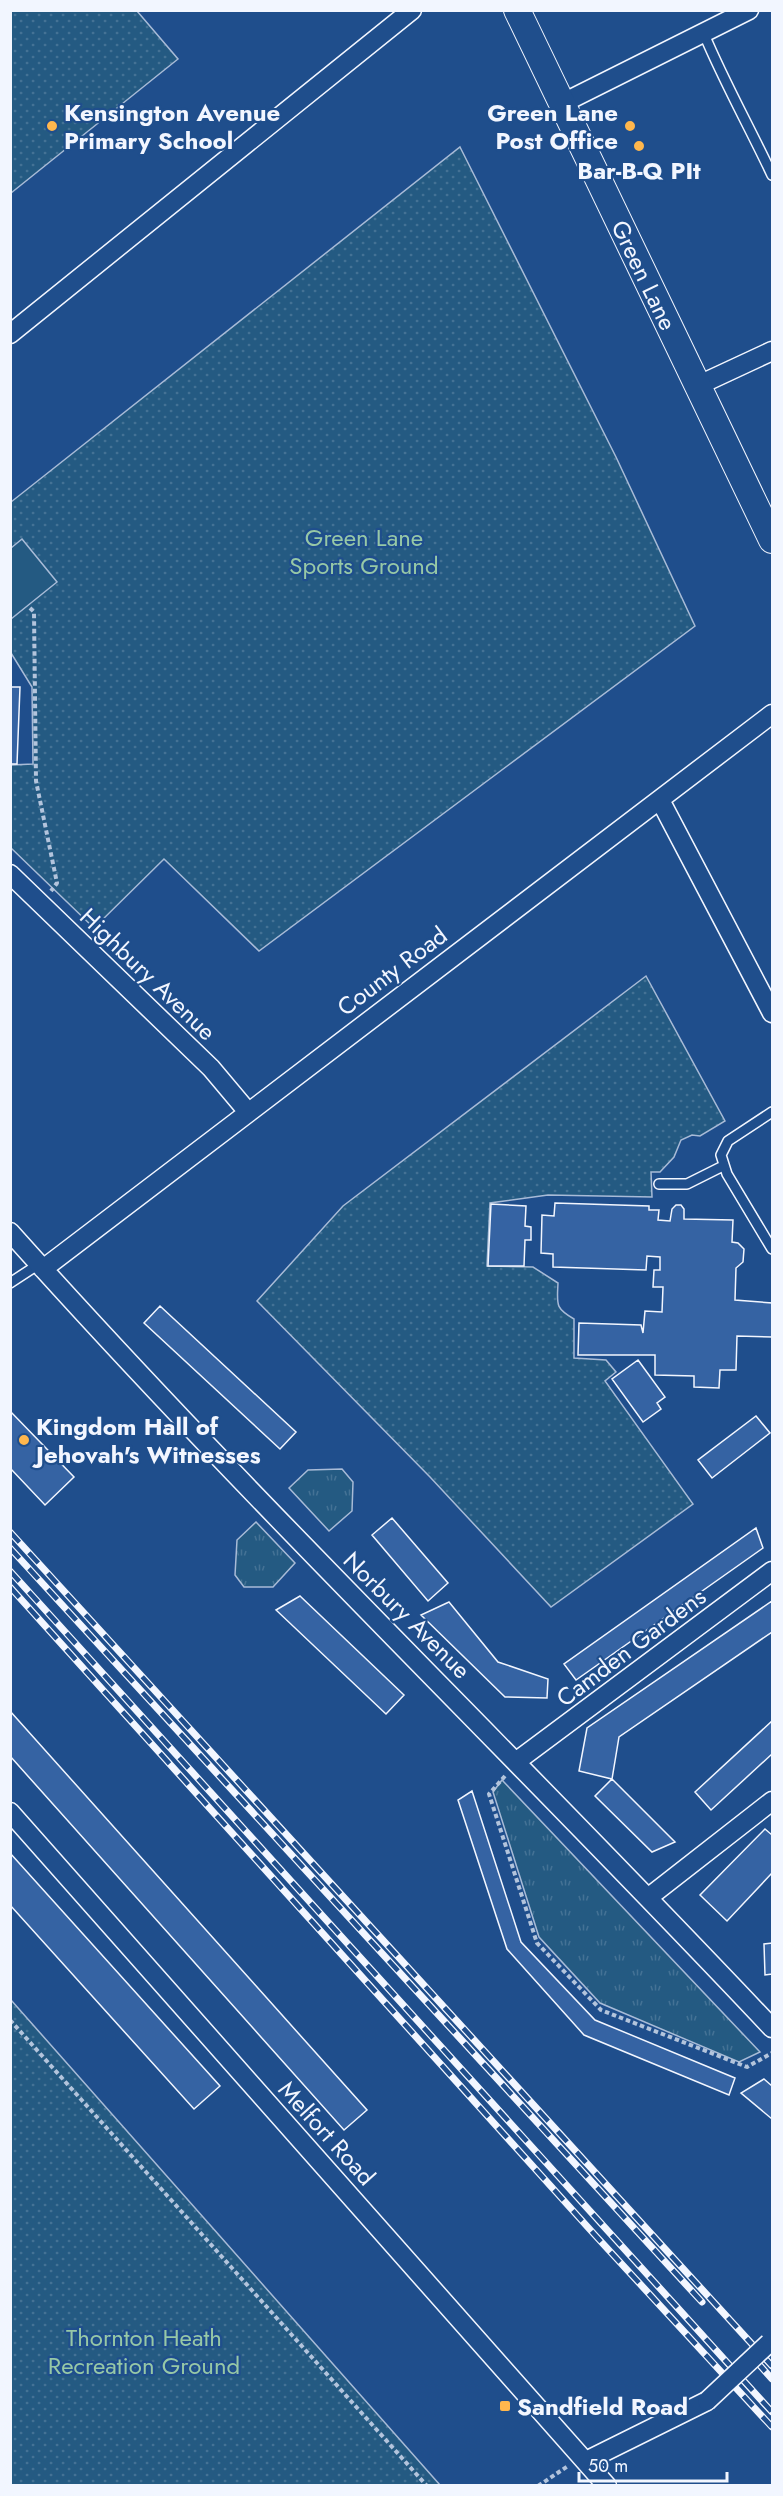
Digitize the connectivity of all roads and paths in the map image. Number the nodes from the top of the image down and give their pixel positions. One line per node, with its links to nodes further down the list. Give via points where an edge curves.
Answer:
1 (412, 10): 7 (street)
2 (517, 10): 5 (main road, Green Lane)
3 (749, 10): 4 (street)
4 (704, 34): 5 (street); 6 (lane)
5 (563, 102): 9 (main road, Green Lane)
6 (772, 175)
7 (10, 334)
8 (772, 351): 9 (street)
9 (699, 385): 10 (main road, Green Lane)
10 (772, 540)
11 (30, 608): 15 (path, via 34,612 36,781 57,883)
12 (772, 714): 13 (street, County Road)
13 (660, 800): 16 (street); 17 (street, County Road)
14 (10, 874): 15 (street, Highbury Avenue)
15 (40, 902): 17 (street, Highbury Avenue, via 211,1068)
16 (772, 1013)
17 (248, 1112): 23 (street, County Road)
18 (772, 1112): 19 (lane, via 728,1141 721,1155)
19 (723, 1166): 20 (lane, via 687,1184); 22 (lane)
20 (659, 1184)
21 (10, 1232): 23 (street, Norbury Avenue)
22 (772, 1249)
23 (41, 1266): 24 (lane); 26 (street, Norbury Avenue, via 318,1559)
24 (10, 1283)
25 (772, 1570): 26 (street, Camden Gardens)
26 (518, 1761): 29 (street, Norbury Avenue); 32 (path, via 489,1794 537,1943 601,2010 747,2067)
27 (772, 1801): 29 (street)
28 (10, 1812): 34 (street, Melfort Road)
29 (649, 1897): 31 (street, Norbury Avenue)
30 (10, 2020): 35 (path)
31 (772, 2028)
32 (772, 2053)
33 (771, 2341): 34 (street, bridge, via 708,2401)
34 (586, 2461): 36 (path, via 569,2466); 37 (street, Melfort Road)
35 (427, 2486)
36 (538, 2486)
37 (607, 2486)

